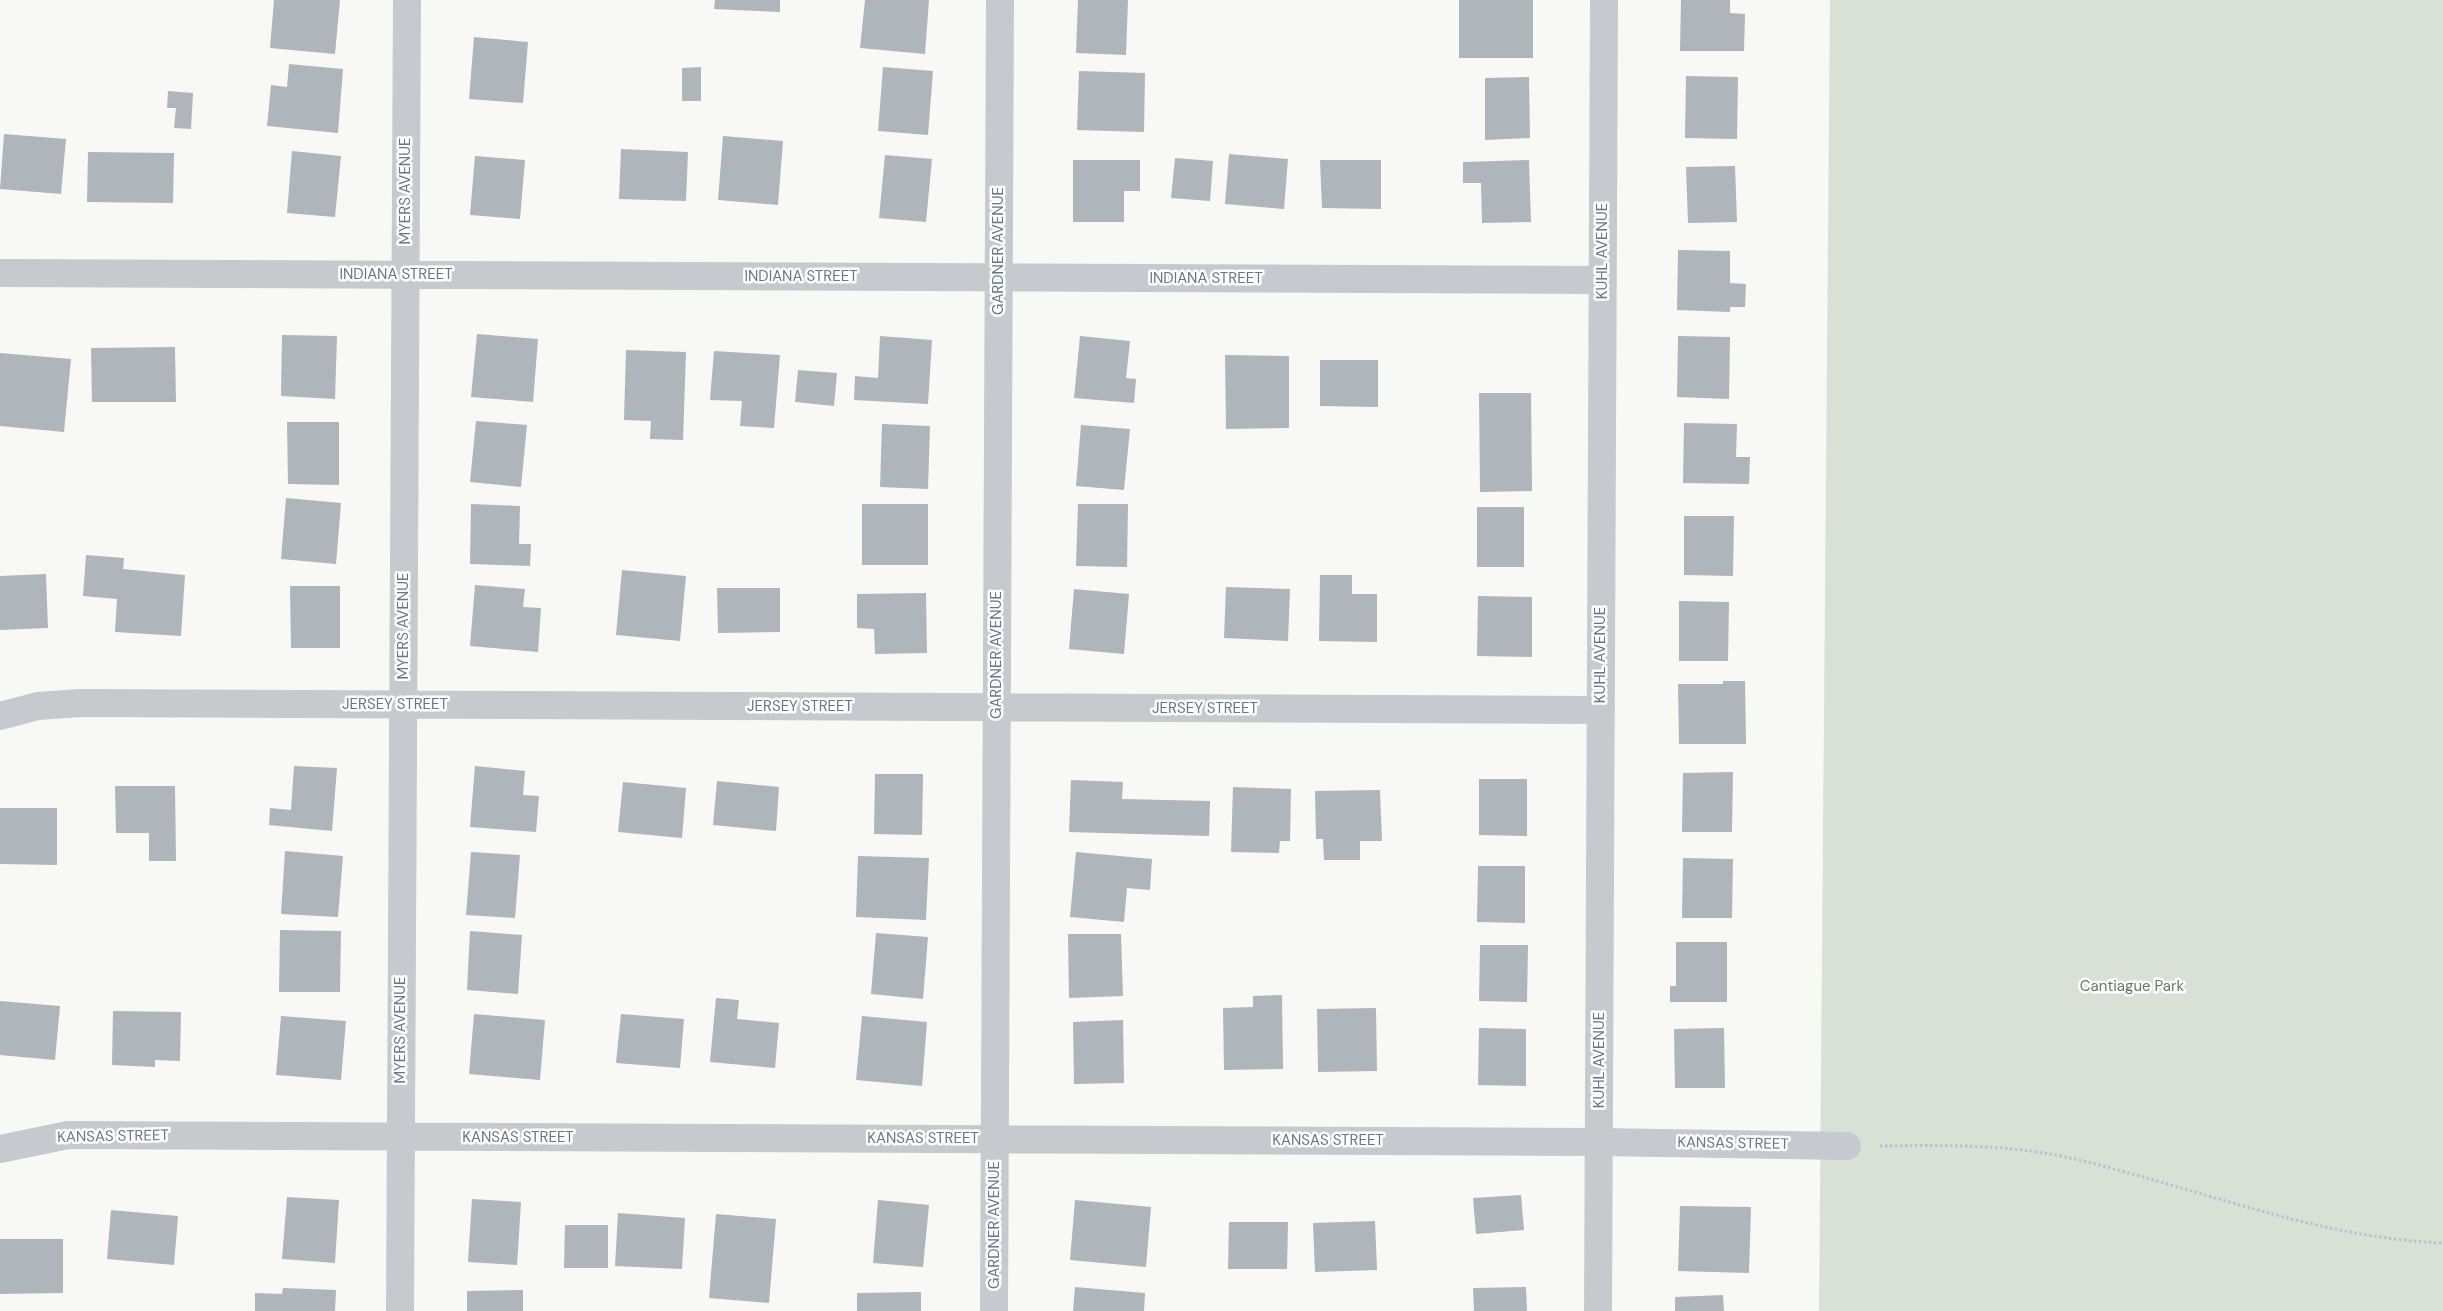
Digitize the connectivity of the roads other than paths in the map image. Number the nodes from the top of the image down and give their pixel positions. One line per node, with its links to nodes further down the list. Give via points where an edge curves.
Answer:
1 (407, 0): 5 (street, MYERS AVENUE)
2 (1000, 0): 6 (street, GARDNER AVENUE)
3 (1604, 0): 7 (street, KUHL AVENUE)
4 (0, 273): 5 (street, INDIANA STREET)
5 (405, 275): 6 (street, INDIANA STREET); 8 (street, MYERS AVENUE)
6 (999, 278): 7 (street, INDIANA STREET); 9 (street, GARDNER AVENUE)
7 (1603, 280): 10 (street, KUHL AVENUE)
8 (403, 705): 9 (street, JERSEY STREET); 11 (street, JERSEY STREET, via 80,703 38,706); 12 (street, MYERS AVENUE)
9 (997, 708): 10 (street, JERSEY STREET); 13 (street, GARDNER AVENUE)
10 (1601, 710): 14 (street, KUHL AVENUE)
11 (0, 716)
12 (401, 1137): 13 (street, KANSAS STREET); 16 (street, KANSAS STREET, via 68,1135); 17 (street, MYERS AVENUE)
13 (995, 1139): 14 (street, KANSAS STREET); 18 (street, GARDNER AVENUE)
14 (1599, 1142): 15 (street, KANSAS STREET); 19 (street, KUHL AVENUE)
15 (1847, 1146)
16 (0, 1149)
17 (400, 1311)
18 (994, 1311)
19 (1598, 1311)

